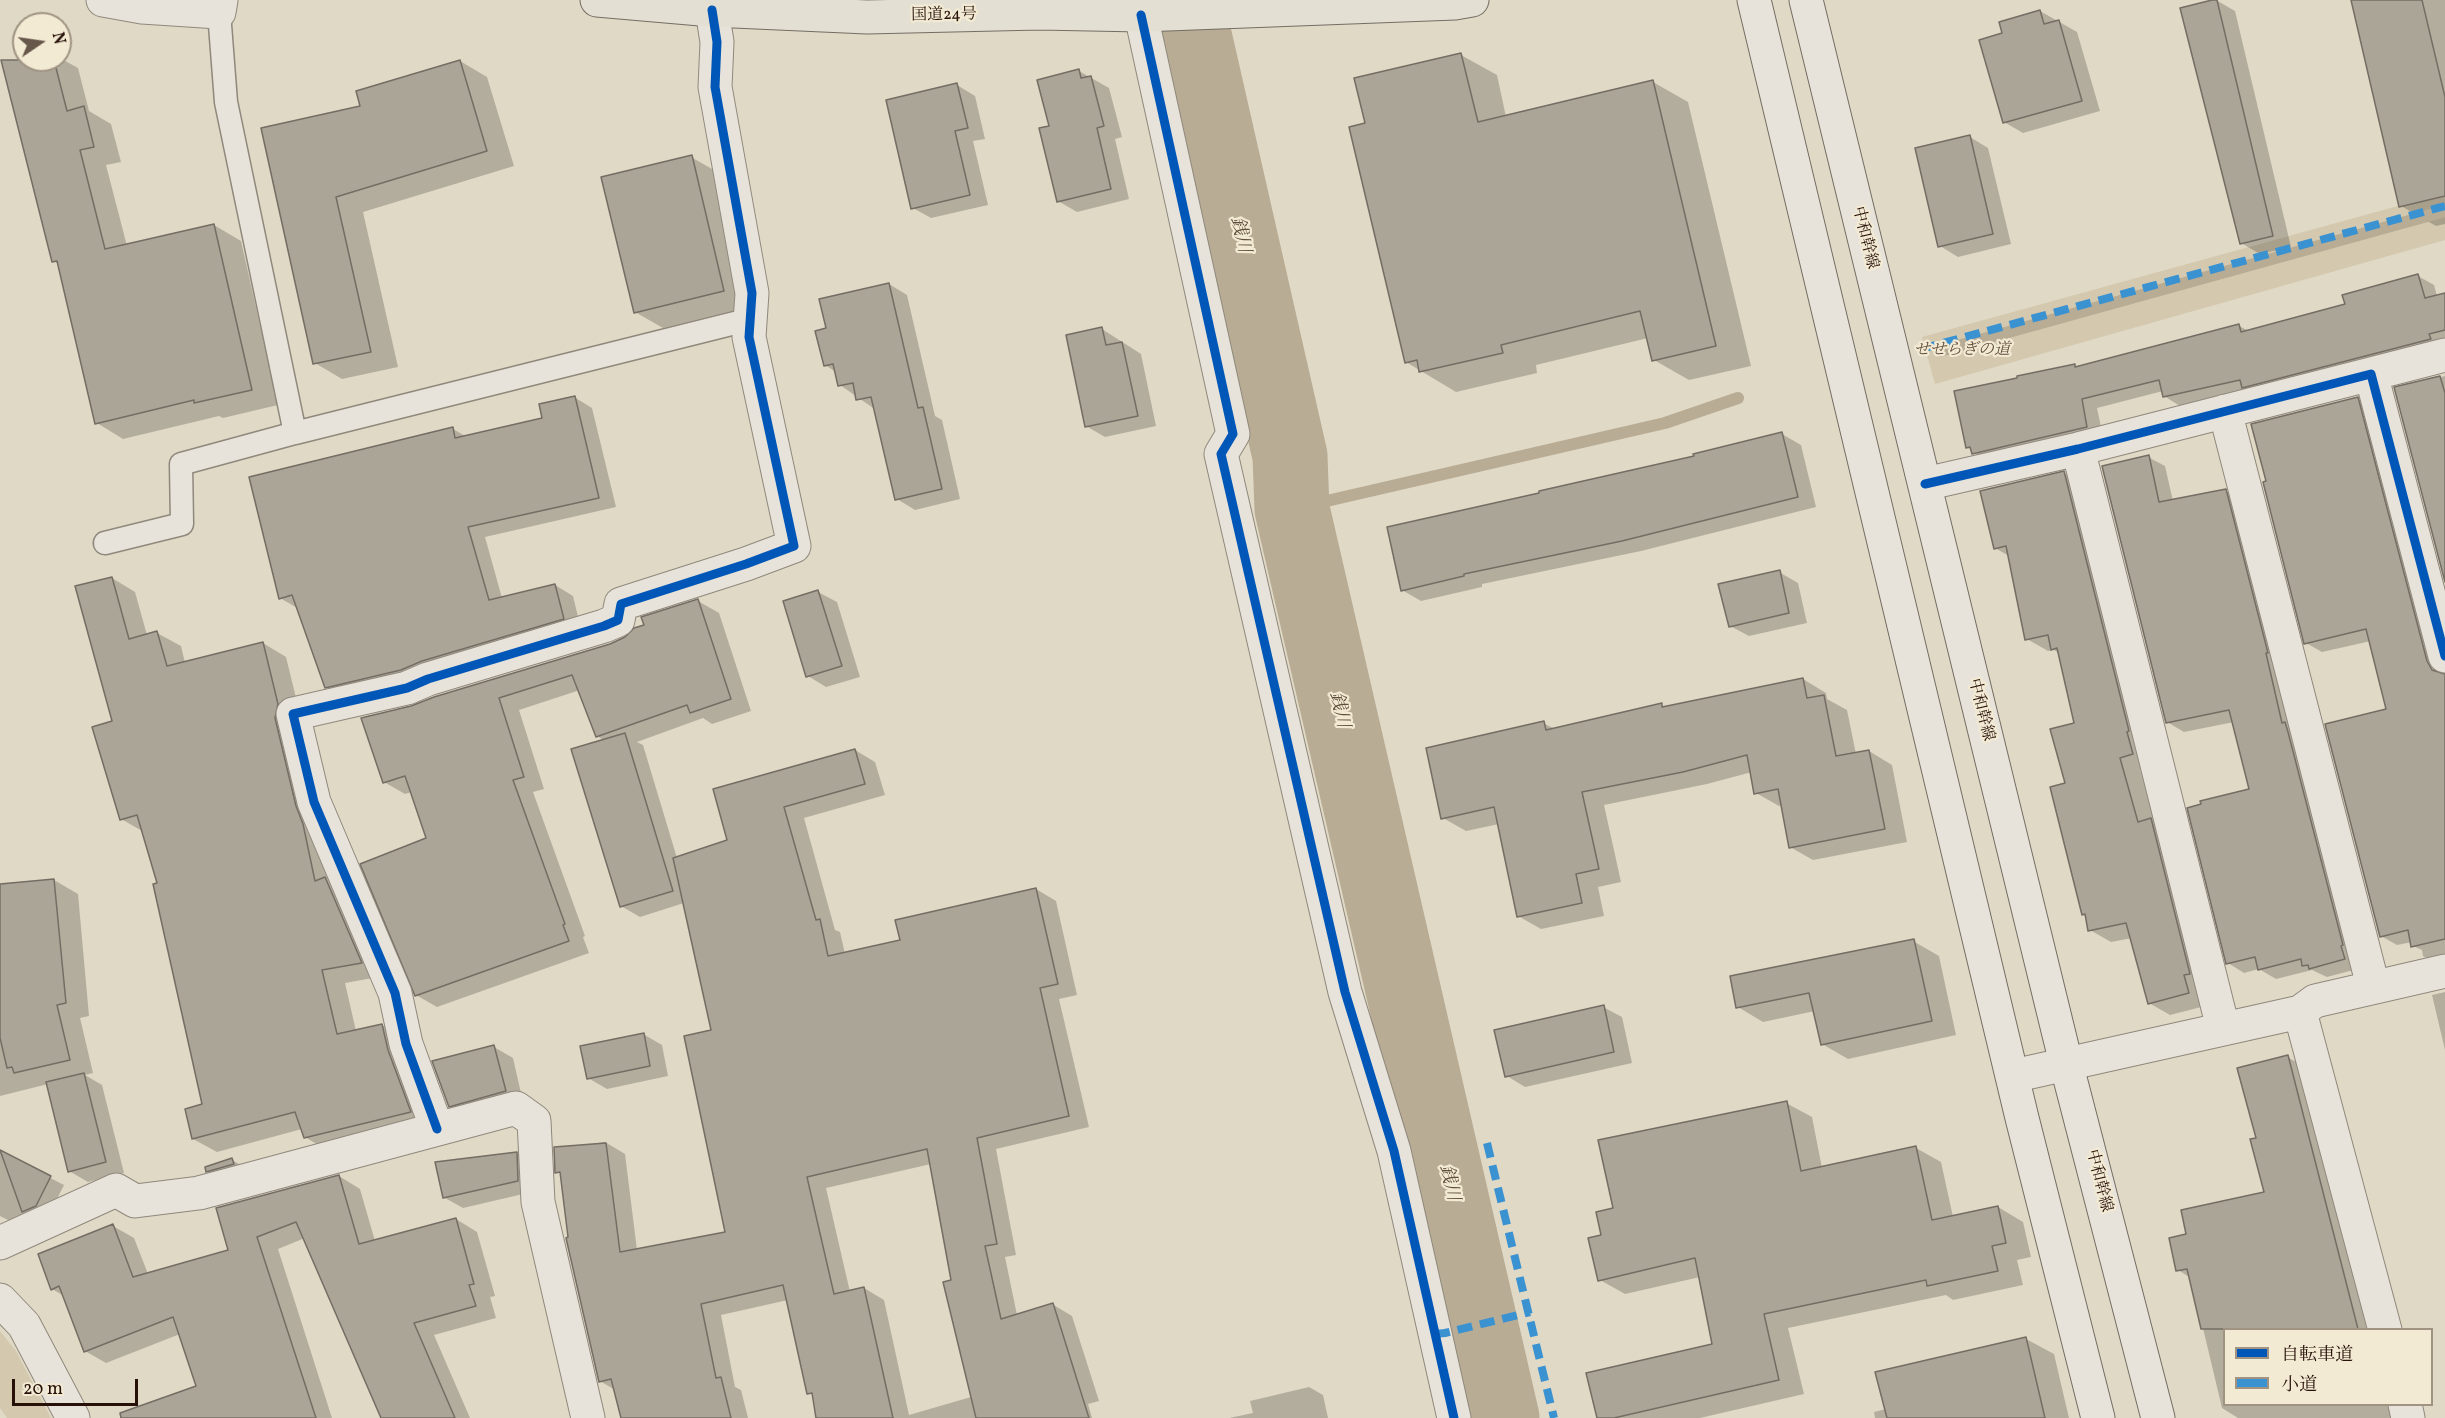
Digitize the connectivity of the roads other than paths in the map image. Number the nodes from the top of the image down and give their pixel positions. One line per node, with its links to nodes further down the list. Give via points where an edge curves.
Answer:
1 (103, 0): 6 (street, via 142,7)
2 (597, 0): 8 (highway, 国道24号)
3 (1472, 0): 9 (highway, 国道24号)
4 (1754, 0): 24 (street)
5 (1806, 0): 16 (street, 中和幹線)
6 (220, 6): 14 (lane, via 226,102)
7 (1039, 7): 8 (highway, 国道24号, via 867,17); 9 (highway, 国道24号)
8 (712, 10): 10 (street, via 717,42 715,87 752,293)
9 (1146, 15): 31 (street, via 1233,434 1221,454 1345,992 1394,1151)
10 (751, 319): 14 (lane); 25 (street, via 749,338 794,546 621,604 618,620 604,627 407,688 293,714 314,802 395,993 406,1044)
11 (2445, 356): 12 (street)
12 (2371, 374): 13 (street); 18 (street)
13 (2225, 411): 15 (street); 20 (street)
14 (295, 434): 17 (lane, via 181,464 182,524)
15 (2078, 449): 16 (street); 22 (street)
16 (1925, 484): 23 (street, 中和幹線)
17 (105, 543)
18 (2445, 656)
19 (2445, 971): 20 (street)
20 (2373, 986): 21 (street, via 2315,1001)
21 (2300, 1012): 22 (street); 28 (street)
22 (2223, 1028): 23 (street)
23 (2066, 1063): 24 (street); 33 (street, 中和幹線)
24 (2013, 1076): 32 (street)
25 (437, 1129): 26 (street, via 199,1193 135,1201 116,1190); 30 (street, via 516,1108 534,1120 538,1202)
26 (0, 1243)
27 (0, 1299): 29 (street, via 24,1325)
28 (2385, 1328)
29 (73, 1418)
30 (588, 1418)
31 (1454, 1418)
32 (2098, 1418)
33 (2158, 1418)

